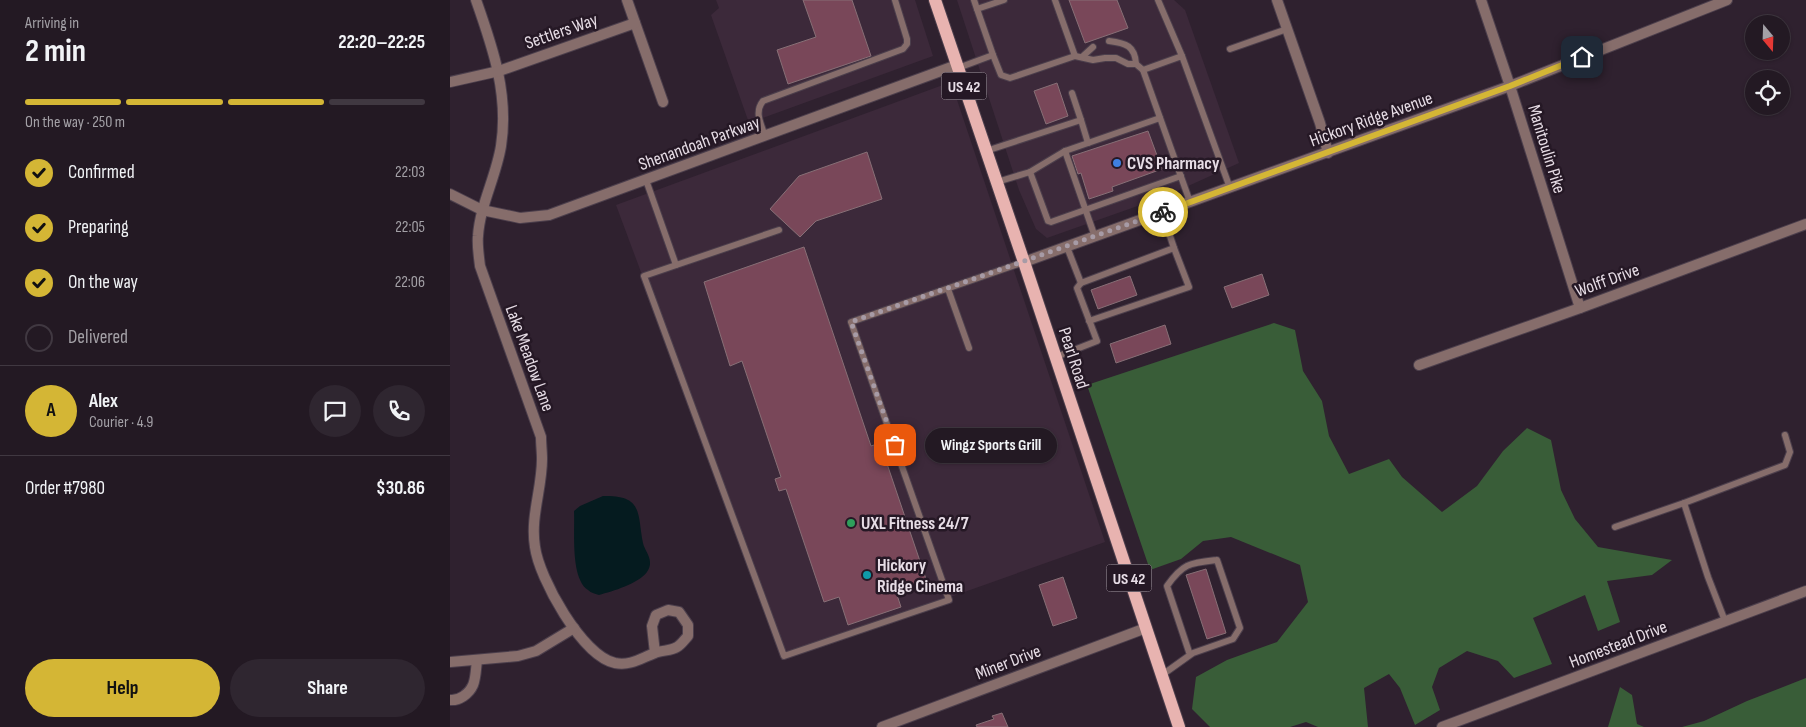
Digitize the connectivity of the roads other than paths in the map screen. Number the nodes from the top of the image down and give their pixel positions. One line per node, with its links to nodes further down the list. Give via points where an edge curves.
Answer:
1 (476, 0): 25 (street, Lake Meadow Lane)
2 (626, 0): 14 (street)
3 (894, 0): 32 (lane, via 907,39 903,49 763,101 758,115)
4 (935, 0): 23 (main road, Pearl Road / US 42)
5 (974, 0): 13 (lane)
6 (1004, 0): 13 (lane)
7 (1055, 0): 21 (lane)
8 (1158, 0): 20 (lane)
9 (1276, 0): 15 (street)
10 (1481, 0): 27 (street, Manitoulin Pike)
11 (1727, 0): 12 (street, Hickory Ridge Avenue)
12 (1706, 4): 27 (street, Hickory Ridge Avenue)
13 (977, 9): 19 (lane)
14 (635, 23): 25 (street, Settlers Way); 29 (street)
15 (1287, 29): 18 (lane); 36 (street)
16 (1109, 41): 22 (lane, via 1128,46 1136,53)
17 (1092, 46): 21 (lane)
18 (1230, 49)
19 (993, 55): 21 (lane, via 1002,75 1010,78); 23 (lane)
20 (1182, 56): 24 (lane); 41 (lane)
21 (1078, 57): 22 (lane, via 1093,60 1116,58)
22 (1136, 64): 24 (lane)
23 (957, 66): 32 (street, Shenandoah Parkway); 34 (main road, Pearl Road / US 42)
24 (1143, 70): 30 (lane)
25 (499, 71): 26 (street, Settlers Way); 44 (street, Lake Meadow Lane, via 503,117 501,145)
26 (450, 82)
27 (1510, 86): 36 (street, Hickory Ridge Avenue); 56 (street, Manitoulin Pike)
28 (1072, 93): 31 (lane)
29 (663, 102)
30 (1160, 118): 33 (lane); 38 (lane)
31 (1081, 120): 33 (lane); 34 (lane)
32 (765, 136): 39 (street, Shenandoah Parkway)
33 (1088, 143): 35 (lane)
34 (986, 151): 40 (main road, Pearl Road / US 42)
35 (1065, 151): 37 (lane); 45 (lane)
36 (1328, 152): 41 (street, Hickory Ridge Avenue)
37 (1030, 172): 40 (lane); 45 (lane, via 1048,221)
38 (1181, 176): 43 (lane); 45 (lane)
39 (646, 180): 44 (street, Shenandoah Parkway, via 550,215 520,218); 53 (lane)
40 (997, 182): 52 (main road, Pearl Road / US 42)
41 (1230, 188): 43 (street, Hickory Ridge Avenue)
42 (450, 194): 44 (street, Shenandoah Parkway)
43 (1190, 202): 46 (street, Hickory Ridge Avenue)
44 (482, 210): 66 (street, Lake Meadow Lane, via 477,237 480,266 541,436 542,460 533,529 535,549 548,587)
45 (1085, 210): 49 (lane)
46 (1162, 212): 49 (street, Hickory Ridge Avenue); 51 (lane)
47 (1806, 224): 56 (street, Wolff Drive)
48 (779, 230): 53 (lane)
49 (1095, 237): 50 (street, Hickory Ridge Avenue)
50 (1067, 247): 52 (street, Hickory Ridge Avenue); 54 (lane)
51 (1174, 248): 54 (lane); 57 (lane, via 1189,287)
52 (1024, 262): 55 (lane); 59 (main road, Pearl Road / US 42)
53 (676, 265): 55 (lane, via 644,276 784,656 949,600 851,322)
54 (1081, 283): 57 (lane, via 1077,288)
55 (948, 289): 58 (lane)
56 (1580, 308): 60 (street, Wolff Drive)
57 (1089, 321): 59 (lane, via 1096,341)
58 (969, 348)
59 (1056, 357): 67 (main road, Pearl Road / US 42)
60 (1419, 365)
61 (1785, 436): 62 (lane, via 1790,452 1785,465)
62 (1684, 503): 63 (lane); 65 (lane)
63 (1615, 527)
64 (1806, 591): 65 (street, Homestead Drive)
65 (1724, 621): 76 (street, Homestead Drive)
66 (574, 628): 68 (street, Lake Meadow Lane, via 597,653 614,663 636,662); 70 (street, via 536,651)
67 (1146, 628): 72 (main road, Pearl Road / US 42); 74 (street, Miner Drive)
68 (655, 653): 68 (street, Lake Meadow Lane, via 677,647 688,636 688,625 679,612 668,610 656,615 652,626)
69 (1190, 655): 69 (lane, via 1233,639 1240,628 1217,560 1195,562 1178,570 1167,586); 72 (lane)
70 (476, 660): 71 (street); 73 (street, via 473,685 464,697)
71 (450, 662)
72 (1162, 675): 75 (main road, Pearl Road / US 42)
73 (450, 700)
74 (882, 727)
75 (1179, 727)
76 (1442, 727)

